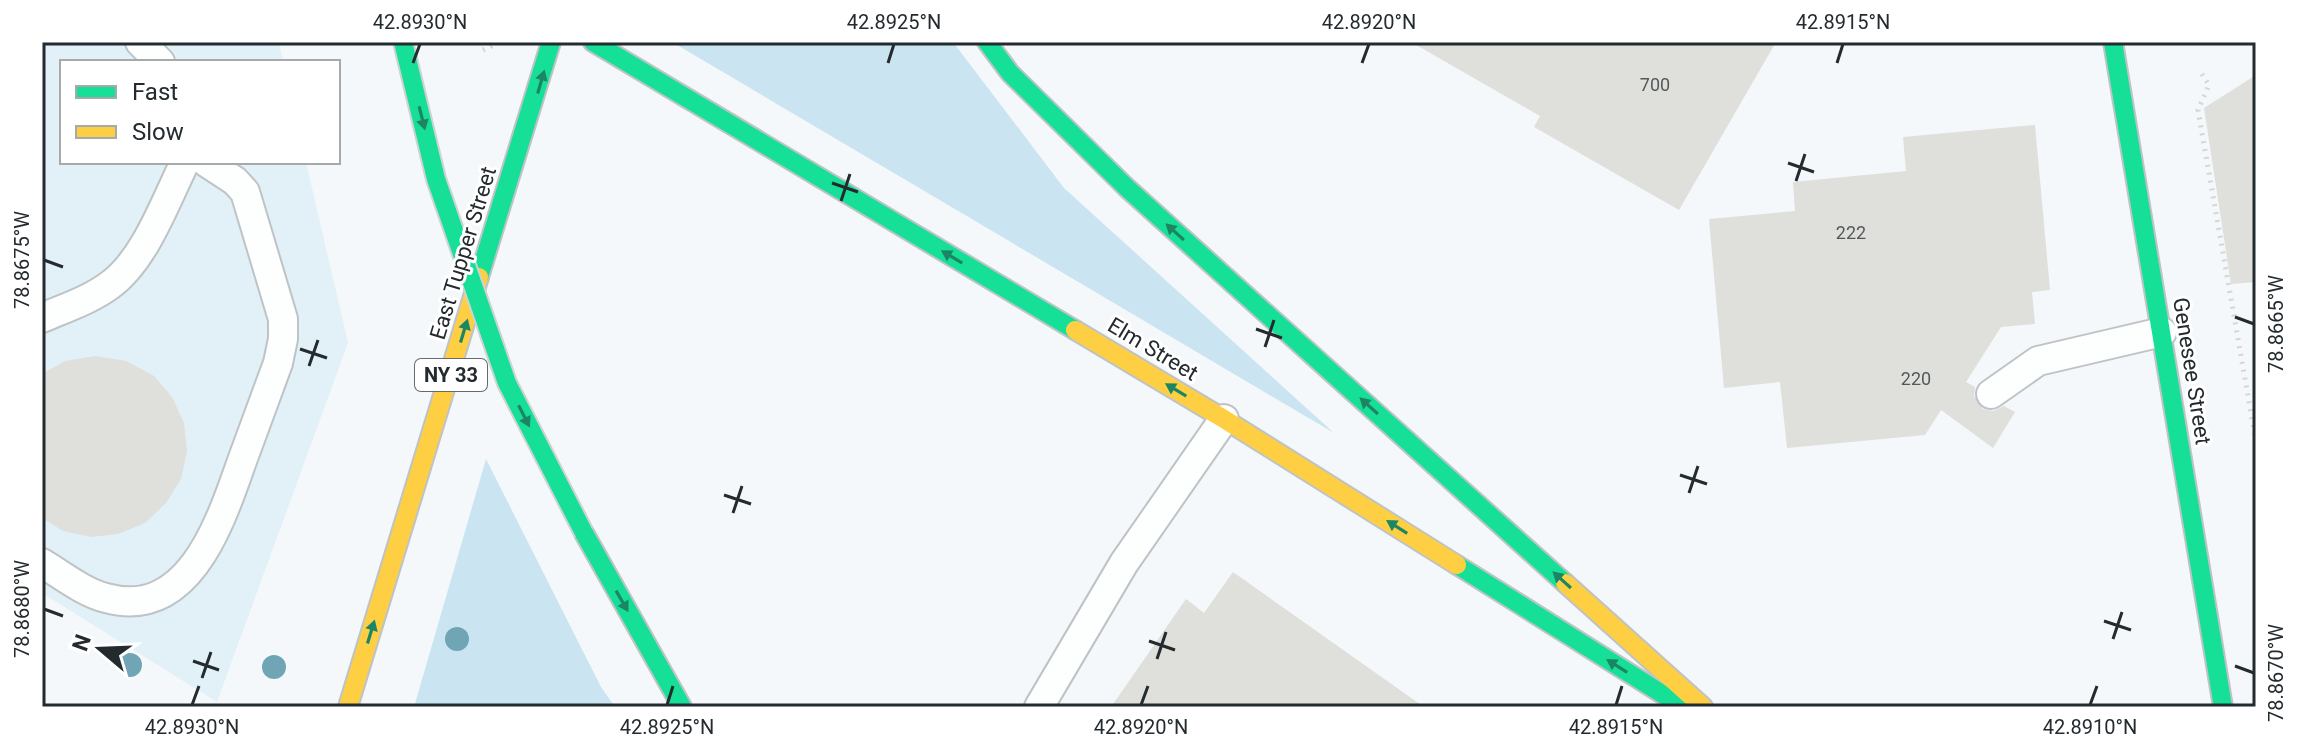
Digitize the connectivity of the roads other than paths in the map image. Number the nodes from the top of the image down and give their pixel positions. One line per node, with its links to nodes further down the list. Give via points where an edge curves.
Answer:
1 (140, 42): 7 (lane)
2 (403, 42): 16 (main road, one-way to 16, bridge, via 436,179 507,383)
3 (551, 42): 15 (main road, East Tupper Street / NY 33, one-way to 3)
4 (593, 42): 13 (main road, Elm Street, one-way to 4)
5 (987, 42): 19 (main road, one-way to 5, via 1127,188 1010,73)
6 (2113, 42): 11 (main road, Genesee Street)
7 (158, 60)
8 (184, 164): 10 (lane, via 125,272 97,294)
9 (209, 164): 14 (lane, via 245,192 283,319 278,363 219,524 198,562 155,596 108,598)
10 (42, 318)
11 (2162, 332): 12 (lane, via 2038,361); 20 (main road, Genesee Street)
12 (1991, 394)
13 (1224, 419): 17 (lane, via 1124,563); 18 (main road, Elm Street, one-way to 13)
14 (42, 563)
15 (348, 707)
16 (682, 707)
17 (1039, 707)
18 (1683, 707)
19 (1703, 707)
20 (2223, 707)

